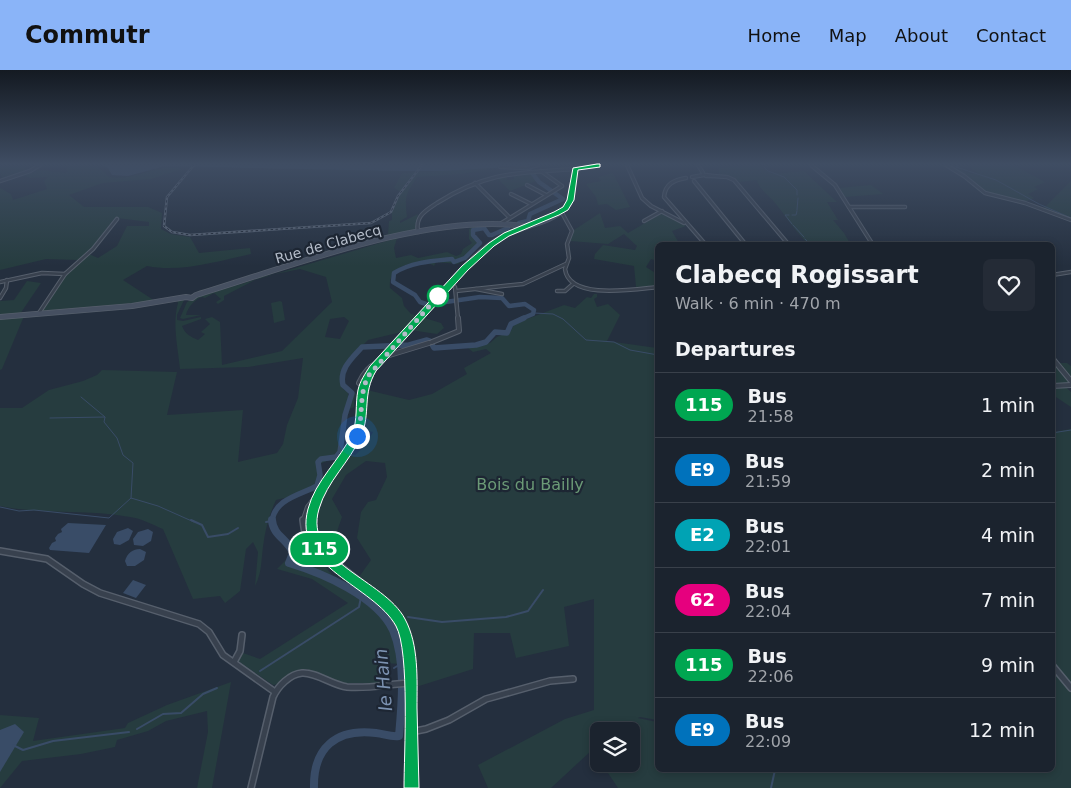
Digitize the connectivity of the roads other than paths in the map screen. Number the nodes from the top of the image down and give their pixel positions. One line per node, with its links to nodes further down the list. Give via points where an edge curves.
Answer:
1 (443, 199): 27 (street, via 423,212 417,221)
2 (489, 199): 19 (street)
3 (520, 199): 12 (street)
4 (540, 199): 12 (street)
5 (571, 199): 15 (main road)
6 (643, 199): 16 (street)
7 (666, 199): 17 (street)
8 (706, 199): 29 (street)
9 (750, 199): 30 (street)
10 (843, 199): 13 (street)
11 (1005, 199): 21 (street)
12 (531, 204): 19 (street)
13 (848, 207): 14 (street); 31 (street)
14 (905, 207)
15 (561, 211): 25 (main road); 32 (street, via 572,231 567,244 569,257)
16 (662, 211): 18 (street); 22 (street)
17 (679, 215): 18 (street); 24 (street)
18 (674, 216): 24 (street)
19 (509, 217): 23 (street)
20 (117, 218): 34 (street, via 94,249)
21 (1071, 220)
22 (644, 221)
23 (500, 224): 25 (main road, Rue de Clabecq); 26 (main road, Rue de Clabecq); 27 (main road, Rue de Clabecq)
24 (688, 225): 28 (street)
25 (525, 226): 26 (main road)
26 (516, 230): 38 (main road, via 491,245)
27 (418, 232): 46 (main road, Rue de Clabecq, via 365,244 192,298)
28 (703, 242)
29 (743, 242)
30 (786, 242)
31 (871, 242)
32 (566, 264): 39 (street, via 566,273); 41 (street, via 522,284)
33 (1071, 272): 35 (street)
34 (65, 274): 36 (street, via 42,273); 46 (street)
35 (1055, 275)
36 (7, 280): 37 (street); 45 (street)
37 (0, 282)
38 (451, 282): 42 (street); 48 (main road)
39 (573, 284): 40 (street, via 599,291); 43 (street, via 565,291)
40 (655, 287)
41 (474, 288): 42 (street); 44 (street)
42 (456, 291): 48 (street, via 459,331)
43 (557, 291)
44 (502, 294)
45 (0, 298)
46 (39, 313): 47 (main road, Rue de Clabecq)
47 (0, 317)
48 (381, 360): 57 (main road, via 364,386 357,436 313,510 312,534 326,558 384,602 400,621 408,646)
49 (1055, 362): 50 (street)
50 (1071, 383): 51 (street)
51 (1055, 386)
52 (0, 551): 54 (street, via 47,559 100,592 199,624 209,632 220,652)
53 (242, 635): 54 (street, via 240,651)
54 (234, 662): 59 (street)
55 (1055, 668): 58 (street)
56 (573, 679): 60 (street, via 486,698 449,720)
57 (403, 683): 59 (street, via 343,686 303,672 292,676); 60 (main road)
58 (1070, 686)
59 (275, 692): 61 (street)
60 (411, 732): 62 (main road)
61 (251, 788)
62 (412, 788)

